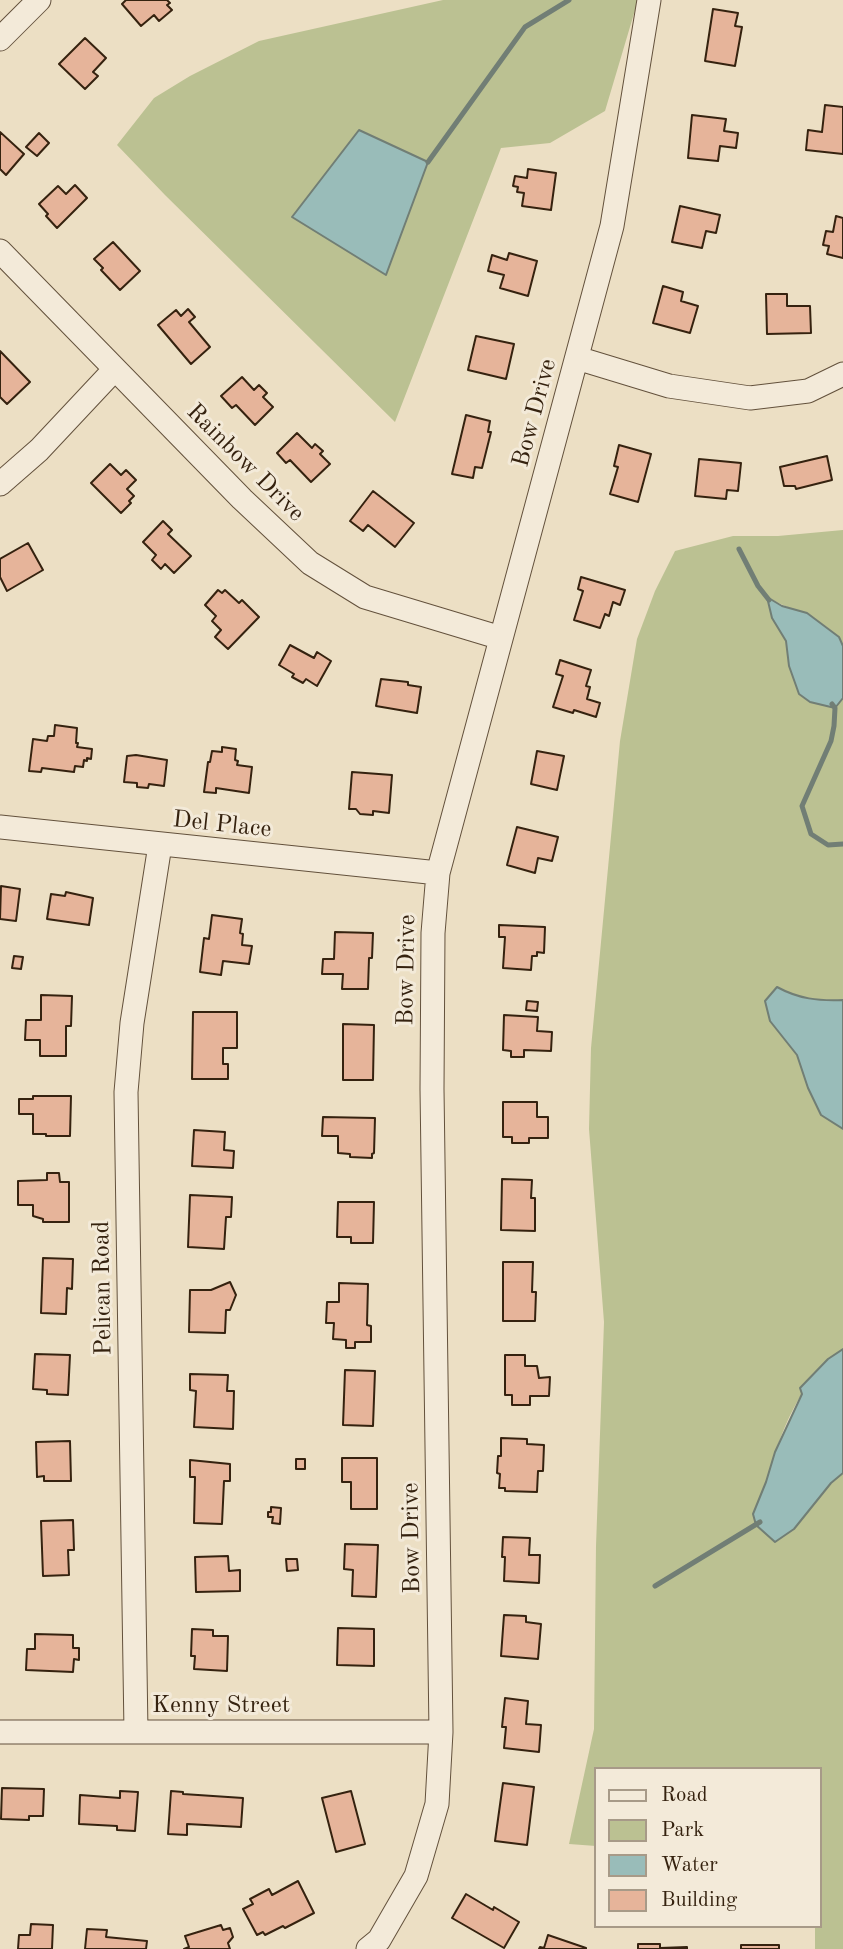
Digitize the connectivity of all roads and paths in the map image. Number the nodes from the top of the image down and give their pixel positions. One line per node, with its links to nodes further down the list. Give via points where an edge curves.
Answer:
1 (39, 0): 3 (street)
2 (649, 0): 5 (street, Bow Drive, via 612,226)
3 (0, 39)
4 (0, 251): 6 (street, Rainbow Drive)
5 (577, 358): 7 (street, via 669,386 750,398 808,391); 9 (street, Bow Drive)
6 (114, 370): 8 (street, via 39,450); 9 (street, Rainbow Drive, via 310,563 365,597)
7 (843, 374)
8 (0, 484)
9 (501, 638): 12 (street, Bow Drive)
10 (0, 827): 11 (street, Del Place)
11 (160, 845): 12 (street, Del Place); 14 (street, Pelican Road, via 126,1092)
12 (438, 873): 15 (street, Bow Drive, via 432,1089)
13 (0, 1732): 14 (street, Kenny Street)
14 (136, 1732): 15 (street, Kenny Street)
15 (441, 1732): 16 (street, Bow Drive, via 437,1804 416,1876)
16 (380, 1946)

